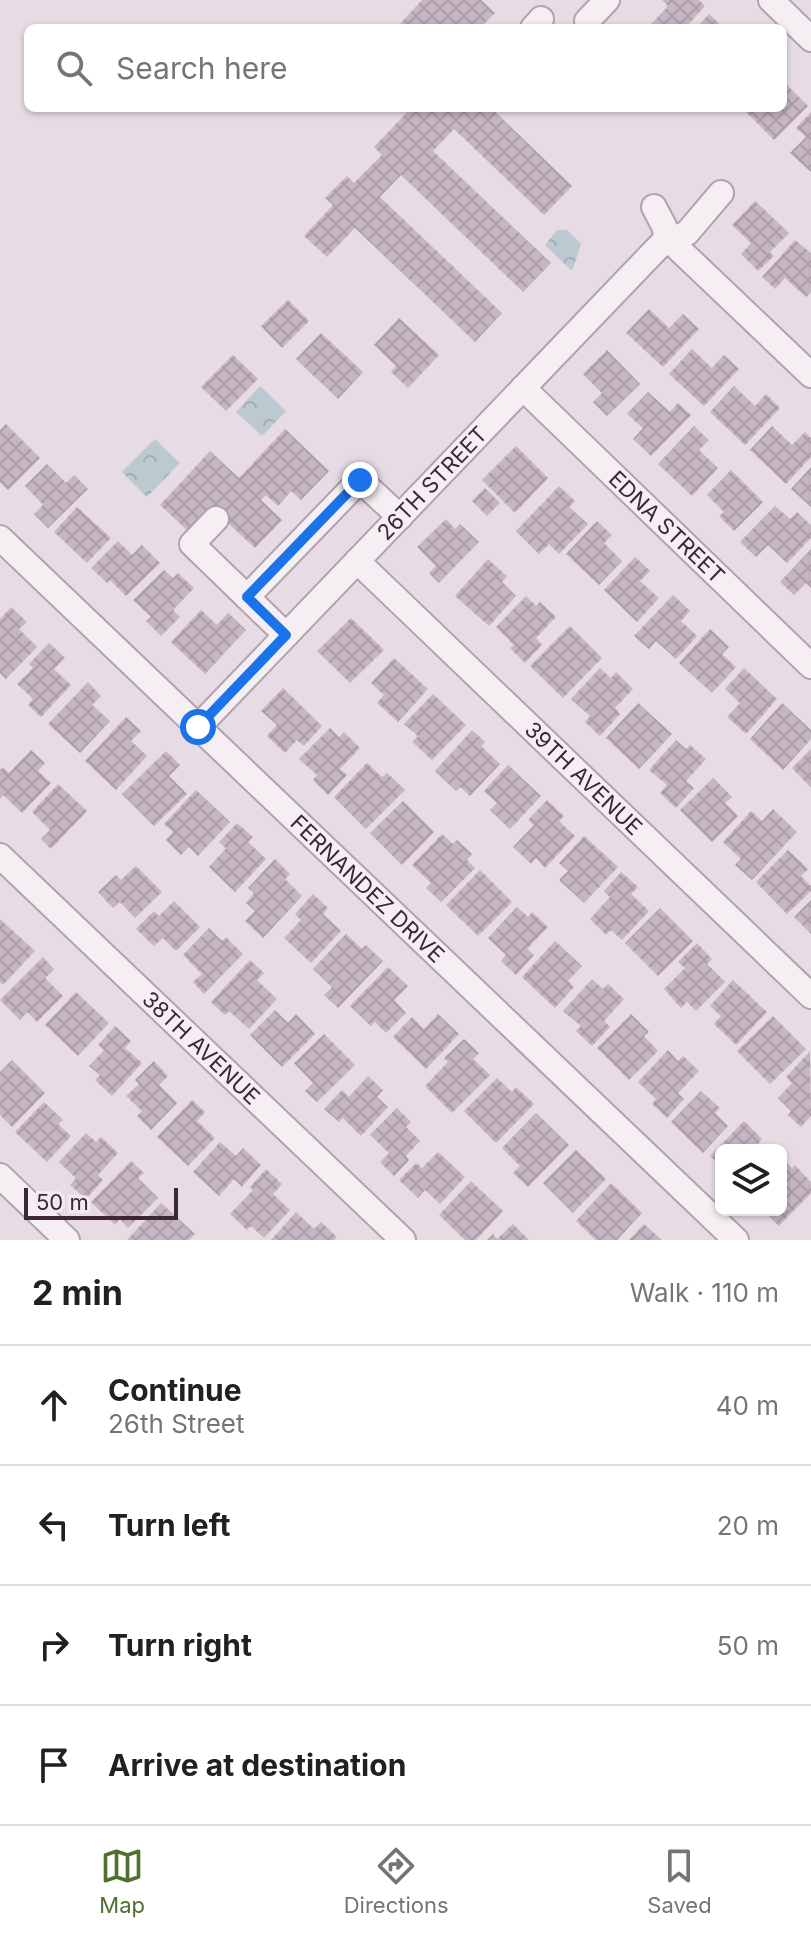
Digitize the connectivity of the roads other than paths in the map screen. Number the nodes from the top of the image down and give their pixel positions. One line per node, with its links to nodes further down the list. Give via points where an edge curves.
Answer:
1 (607, 0): 3 (street)
2 (771, 0): 4 (street)
3 (587, 21)
4 (811, 39)
5 (721, 193): 7 (street, 26TH STREET, via 687,233)
6 (654, 207): 7 (street)
7 (668, 239): 8 (street); 9 (street, 26TH STREET)
8 (811, 375)
9 (523, 388): 10 (street, 26TH STREET); 16 (street, EDNA STREET)
10 (400, 517): 13 (street, 26TH STREET); 14 (street, via 360,480)
11 (216, 519): 14 (street, via 192,544)
12 (0, 538): 17 (street, FERNANDEZ DRIVE)
13 (357, 561): 15 (street, 26TH STREET); 19 (street, 39TH AVENUE)
14 (247, 597): 15 (street)
15 (286, 635): 17 (street, 26TH STREET)
16 (811, 666)
17 (198, 727): 23 (street, FERNANDEZ DRIVE)
18 (0, 856): 22 (street, 38TH AVENUE)
19 (811, 996)
20 (0, 1176): 21 (street)
21 (67, 1240)
22 (403, 1240)
23 (736, 1240)

